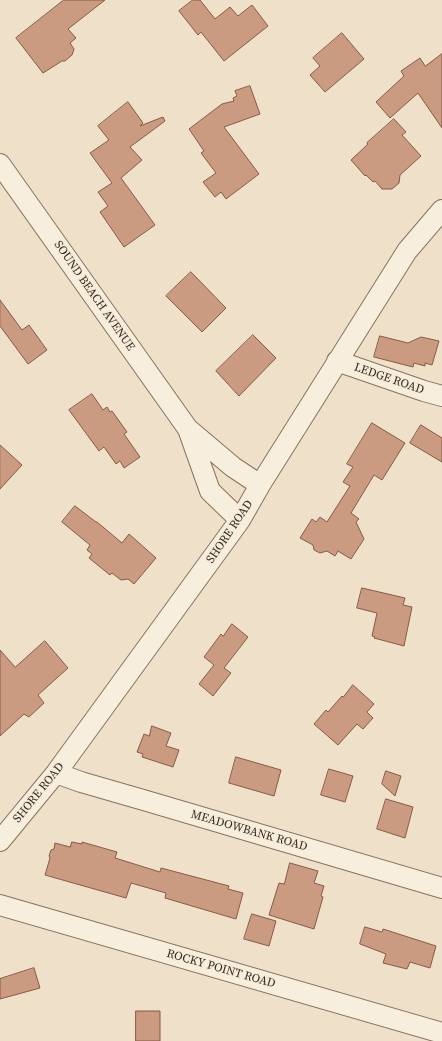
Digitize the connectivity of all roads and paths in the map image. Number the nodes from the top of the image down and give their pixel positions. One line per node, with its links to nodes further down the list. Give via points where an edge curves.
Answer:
1 (0, 164): 5 (street, SOUND BEACH AVENUE)
2 (442, 210): 3 (street, SHORE ROAD, via 407,251)
3 (337, 361): 4 (street, LEDGE ROAD); 6 (street, SHORE ROAD)
4 (442, 396)
5 (188, 429): 6 (street, SOUND BEACH AVENUE, via 233,467); 7 (street, SOUND BEACH AVENUE, via 210,491)
6 (260, 485): 7 (street, SHORE ROAD)
7 (240, 520): 8 (street, SHORE ROAD)
8 (56, 773): 9 (street, SHORE ROAD); 10 (street, MEADOWBANK ROAD)
9 (0, 841)
10 (442, 888)
11 (0, 905): 12 (street, ROCKY POINT ROAD)
12 (442, 1033)

